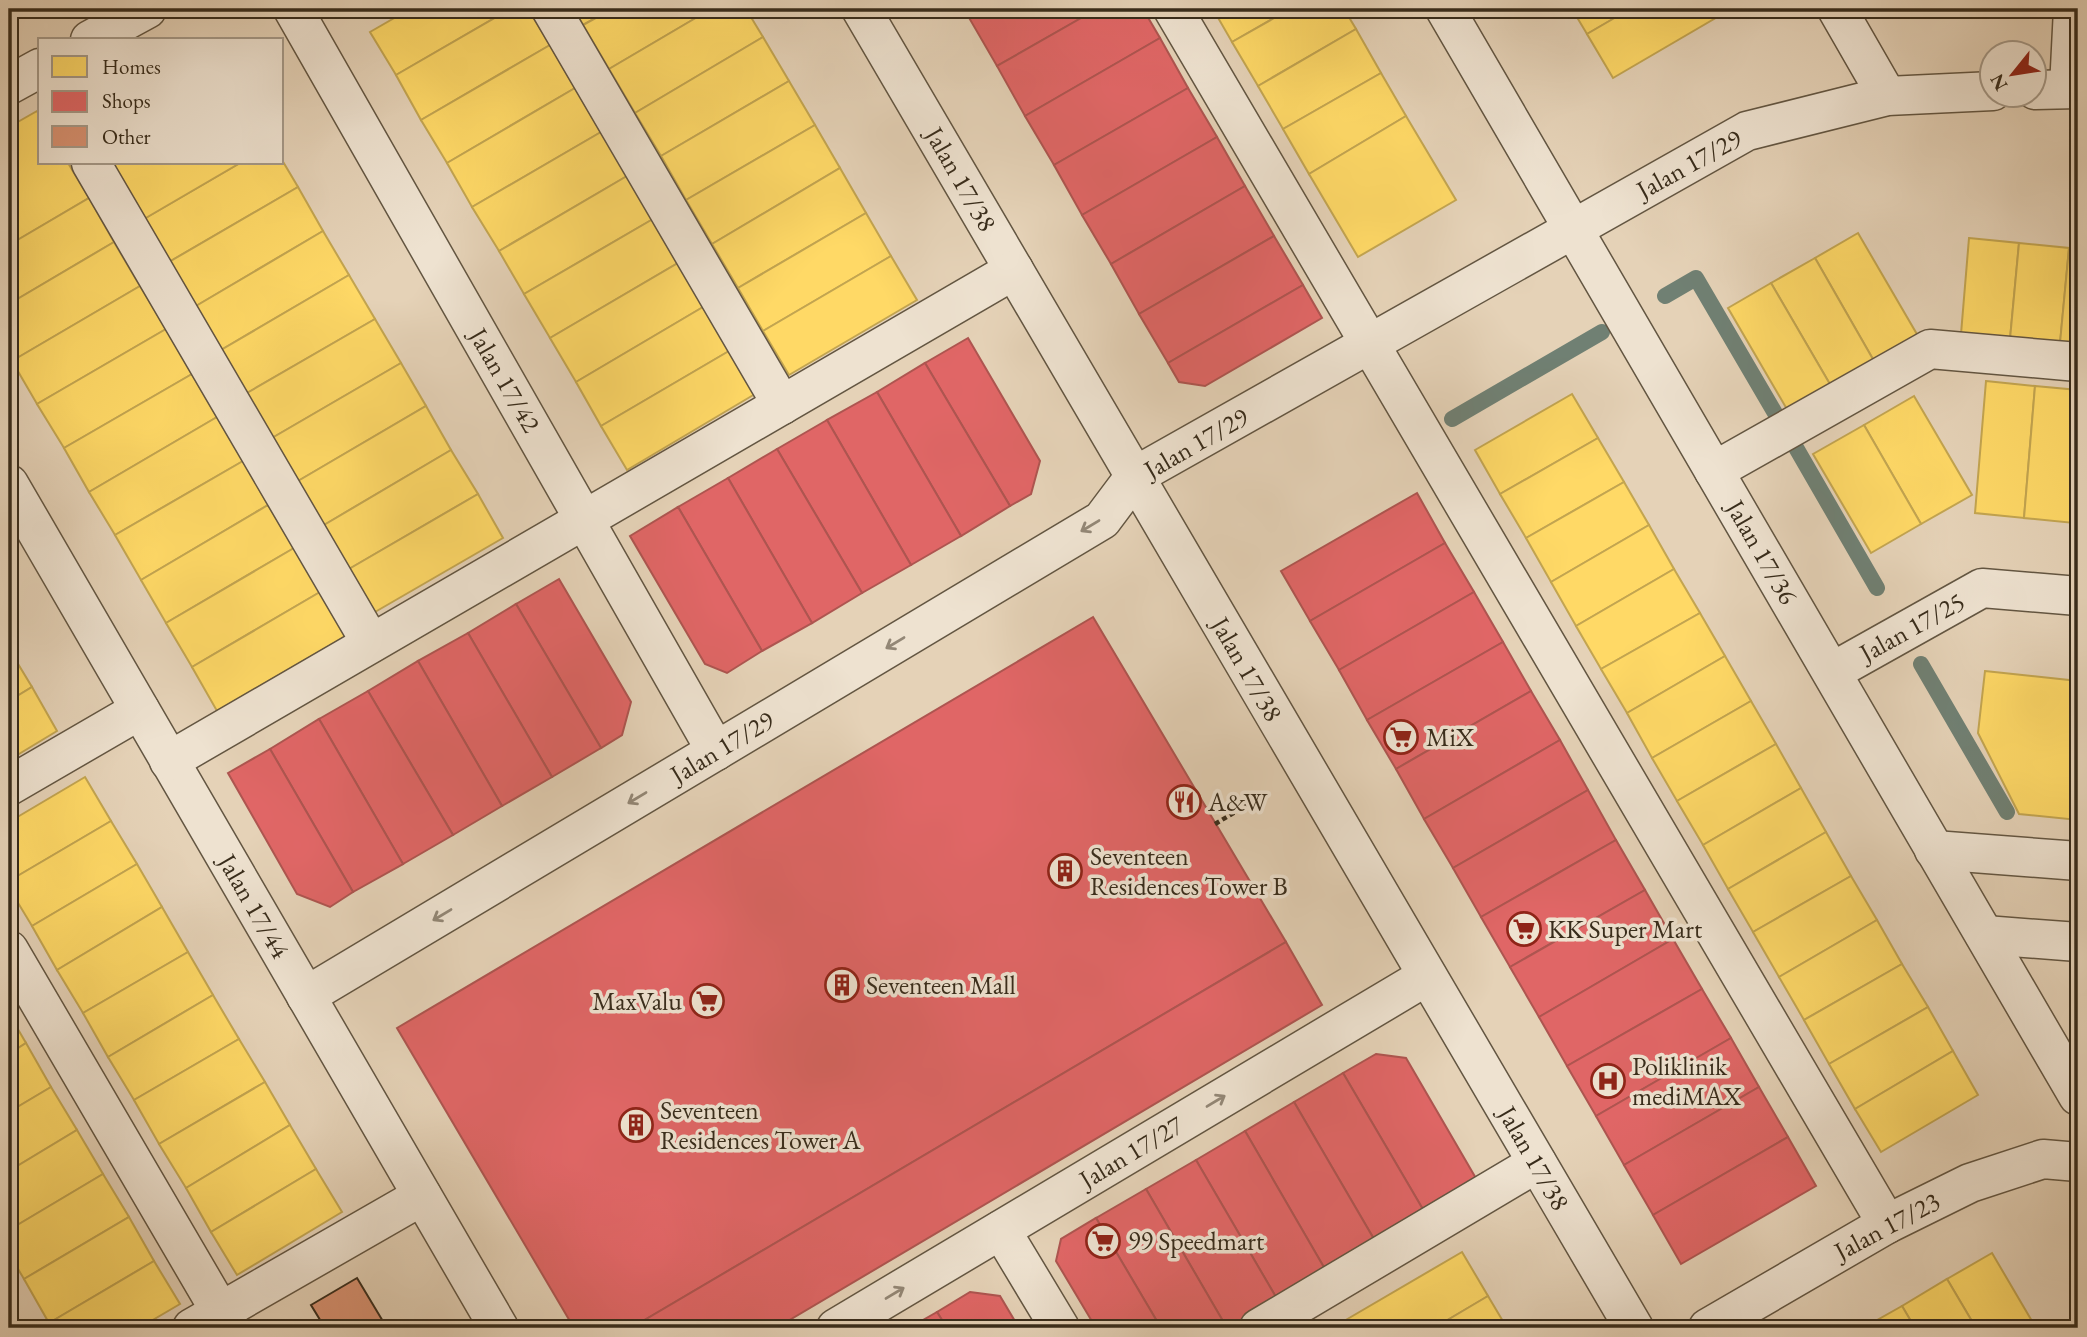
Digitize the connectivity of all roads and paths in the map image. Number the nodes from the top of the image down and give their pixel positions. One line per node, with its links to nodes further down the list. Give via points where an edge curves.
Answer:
1 (147, 9): 9 (street)
2 (293, 9): 22 (street, Jalan 17/42)
3 (551, 9): 18 (street)
4 (861, 9): 15 (street, Jalan 17/38)
5 (1172, 9): 16 (street)
6 (1445, 9): 14 (street, Jalan 17/36)
7 (1837, 9): 12 (street)
8 (2073, 9): 10 (street)
9 (94, 38)
10 (2061, 89)
11 (1979, 92): 12 (street, Jalan 17/29)
12 (1888, 96): 14 (street, Jalan 17/29, via 1746,131)
13 (91, 164): 24 (street)
14 (1573, 229): 16 (street, Jalan 17/29); 19 (street, Jalan 17/36)
15 (1014, 270): 18 (street); 20 (street, Jalan 17/38)
16 (1367, 345): 20 (street, Jalan 17/29); 43 (street)
17 (2078, 362): 19 (street, via 1930,349)
18 (782, 405): 22 (street)
19 (1714, 471): 25 (street, Jalan 17/36)
20 (1135, 476): 27 (street, Jalan 17/29, one-way to 27, via 1102,520); 37 (street, Jalan 17/38)
21 (9, 484): 26 (street, Jalan 17/44)
22 (585, 520): 24 (street); 27 (street, Jalan 17/42)
23 (2078, 596): 25 (street, Jalan 17/25, via 1982,588)
24 (371, 643): 28 (street)
25 (1832, 672): 32 (street, Jalan 17/36)
26 (140, 710): 28 (street, Jalan 17/44); 29 (street)
27 (716, 751): 38 (street, Jalan 17/29, one-way to 38)
28 (169, 761): 38 (street, Jalan 17/44)
29 (9, 786)
30 (1252, 802): 31 (path)
31 (1215, 824)
32 (1934, 850): 33 (street); 34 (street, Jalan 17/36)
33 (2078, 861)
34 (1985, 935): 35 (street); 39 (street, Jalan 17/36)
35 (2078, 942)
36 (9, 950): 46 (street)
37 (1427, 976): 41 (street, Jalan 17/38); 44 (street, Jalan 17/27, one-way to 37)
38 (306, 996): 42 (street, Jalan 17/44)
39 (2078, 1096)
40 (2078, 1162): 43 (street, Jalan 17/23, via 2043,1159 1970,1182)
41 (1537, 1163): 45 (street); 51 (street, Jalan 17/38)
42 (422, 1196): 46 (street); 47 (street, Jalan 17/44)
43 (1887, 1224): 52 (street, Jalan 17/23)
44 (1001, 1230): 48 (street, Jalan 17/27, one-way to 44); 49 (street)
45 (1310, 1315): 50 (street)
46 (214, 1323)
47 (499, 1328)
48 (836, 1328)
49 (1060, 1328)
50 (1259, 1328)
51 (1634, 1328)
52 (1708, 1328)

